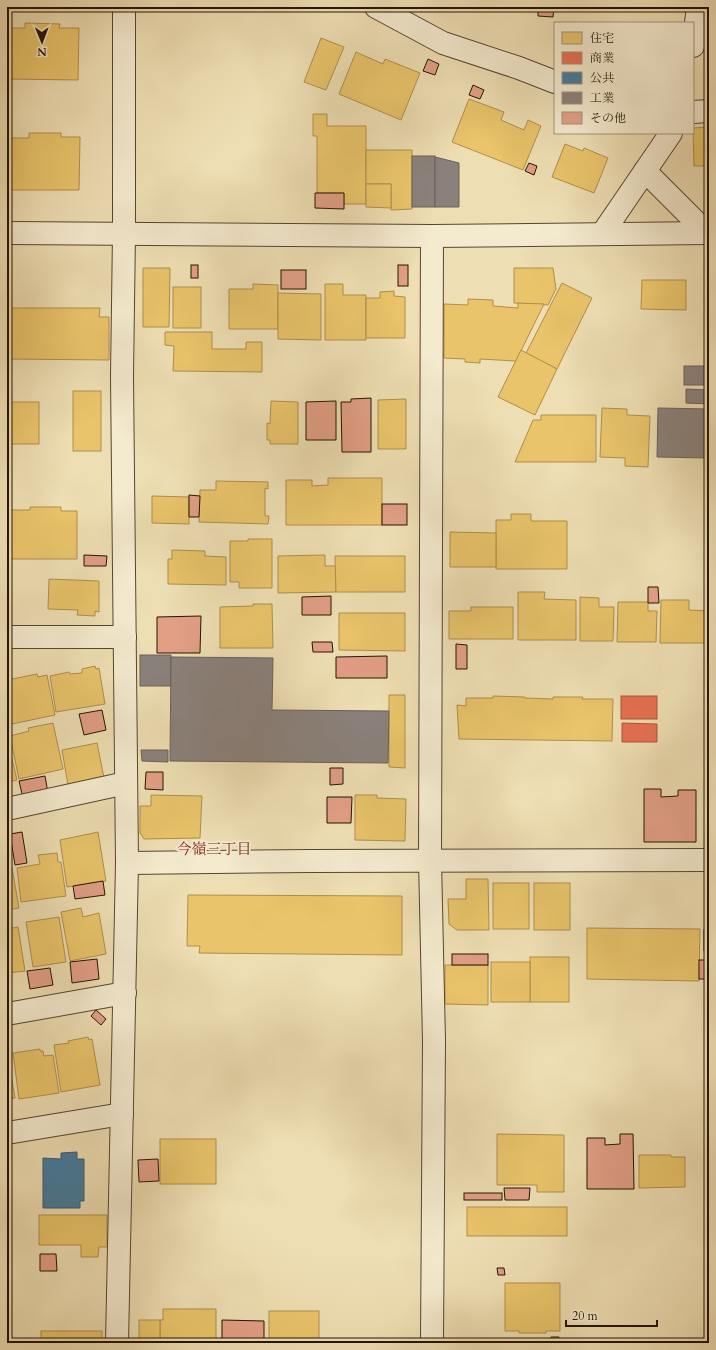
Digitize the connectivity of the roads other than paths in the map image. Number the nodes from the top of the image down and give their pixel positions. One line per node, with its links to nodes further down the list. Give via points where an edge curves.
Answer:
1 (124, 7): 12 (street)
2 (376, 7): 5 (street, via 443,43)
3 (698, 7): 4 (street)
4 (694, 38)
5 (554, 82)
6 (709, 111): 7 (street)
7 (694, 112)
8 (670, 134): 9 (street)
9 (645, 171): 10 (street); 13 (street)
10 (707, 232): 13 (street)
11 (7, 233): 12 (street)
12 (124, 233): 14 (street); 16 (street, via 122,384)
13 (602, 234): 14 (street)
14 (432, 236): 19 (street)
15 (7, 637): 16 (street)
16 (125, 638): 17 (street)
17 (126, 783): 18 (street); 21 (street)
18 (7, 809)
19 (430, 860): 20 (street); 21 (street); 27 (street, via 434,1040)
20 (709, 860)
21 (127, 863): 22 (street)
22 (124, 993): 23 (street); 24 (street)
23 (7, 1014)
24 (122, 1114): 25 (street); 26 (street)
25 (7, 1133)
26 (117, 1343)
27 (432, 1343)

